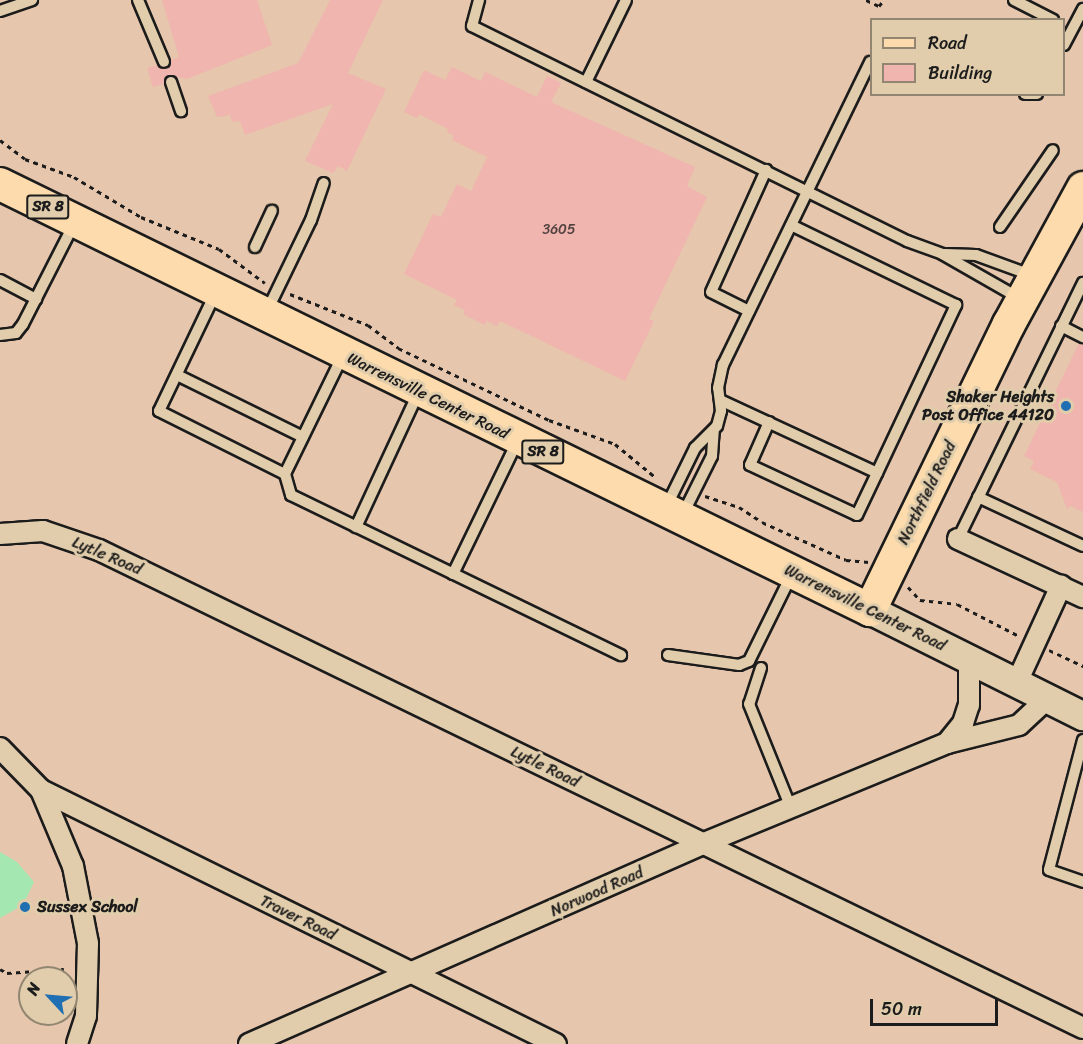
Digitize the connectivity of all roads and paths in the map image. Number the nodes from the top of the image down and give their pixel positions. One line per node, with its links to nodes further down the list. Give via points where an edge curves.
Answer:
1 (32, 0): 9 (lane)
2 (138, 0): 12 (lane)
3 (479, 0): 15 (lane, via 472,26)
4 (626, 0): 15 (lane)
5 (866, 0): 6 (path, via 879,6)
6 (884, 0)
7 (1014, 0): 10 (lane)
8 (1083, 9): 11 (lane)
9 (0, 11)
10 (1049, 18)
11 (1067, 27)
12 (164, 62)
13 (870, 62): 23 (lane)
14 (171, 82): 16 (lane)
15 (586, 82): 19 (lane)
16 (181, 111)
17 (0, 140): 33 (path, via 24,159 74,177 141,217 219,249)
18 (1053, 150): 28 (lane)
19 (766, 170): 23 (lane); 39 (lane, via 711,292)
20 (324, 183): 40 (lane, via 311,220)
21 (0, 184): 26 (main road, Warrensville Center Road / SR 8)
22 (1083, 188): 30 (main road, Northfield Road)
23 (807, 190): 27 (lane); 31 (lane)
24 (272, 211): 29 (lane)
25 (1083, 212): 30 (main road, Northfield Road)
26 (76, 221): 36 (main road, Warrensville Center Road / SR 8); 38 (lane)
27 (791, 225): 39 (lane); 52 (lane, via 956,305)
28 (1000, 227)
29 (255, 247)
30 (1051, 249): 35 (main road, Northfield Road)
31 (942, 254): 35 (lane); 35 (lane, via 976,255)
32 (0, 280): 38 (lane)
33 (261, 281)
34 (1083, 283): 41 (lane)
35 (1028, 288): 67 (main road, Northfield Road)
36 (217, 291): 40 (main road, Warrensville Center Road / SR 8); 45 (lane)
37 (293, 296): 56 (path, via 368,325 398,348 549,420 615,444)
38 (36, 298): 42 (lane, via 16,333)
39 (749, 311): 47 (lane, via 721,369)
40 (265, 316): 44 (main road, Warrensville Center Road / SR 8)
41 (1061, 326): 43 (lane); 55 (lane)
42 (0, 335)
43 (1083, 337)
44 (343, 355): 46 (main road, Warrensville Center Road / SR 8); 50 (lane)
45 (177, 375): 50 (lane); 53 (lane, via 159,411)
46 (419, 391): 51 (main road, Warrensville Center Road / SR 8); 57 (lane)
47 (720, 400): 48 (lane); 49 (lane, via 721,411)
48 (769, 422): 52 (lane); 52 (lane, via 750,465 857,515)
49 (714, 430): 56 (lane, via 695,448); 56 (lane, via 712,456)
50 (303, 437): 53 (lane)
51 (518, 440): 56 (main road, Warrensville Center Road / SR 8); 63 (lane)
52 (877, 473)
53 (285, 474): 57 (lane, via 291,495)
54 (704, 495): 61 (path, via 739,507 762,522 846,560)
55 (978, 497): 59 (lane); 60 (lane)
56 (669, 503): 62 (main road, Warrensville Center Road / SR 8)
57 (356, 527): 63 (lane)
58 (0, 534): 83 (street, Lytle Road, via 43,531 99,550)
59 (958, 539): 65 (street)
60 (1083, 546)
61 (871, 562)
62 (793, 573): 67 (main road, Warrensville Center Road / SR 8); 71 (lane, via 749,661 739,665)
63 (453, 574): 70 (lane)
64 (907, 581): 68 (path, via 913,596 920,600 957,604)
65 (1061, 586): 66 (street); 75 (street)
66 (1083, 597)
67 (870, 610): 72 (main road, Warrensville Center Road)
68 (1016, 634)
69 (1052, 651): 73 (path)
70 (621, 655)
71 (668, 655)
72 (969, 658): 75 (main road, Warrensville Center Road); 79 (street, via 969,705 963,723)
73 (1083, 666)
74 (761, 668): 82 (lane, via 749,704)
75 (1017, 682): 76 (main road, Warrensville Center Road)
76 (1048, 698): 77 (main road, Warrensville Center Road); 79 (street, Norwood Road, via 1019,725)
77 (1083, 716)
78 (1083, 740): 84 (lane, via 1049,870)
79 (947, 743): 82 (street, Norwood Road)
80 (0, 748): 81 (street)
81 (41, 790): 87 (street, Traver Road); 89 (street, via 73,866 88,943 86,1016)
82 (790, 808): 83 (street, Norwood Road)
83 (702, 844): 87 (street, Norwood Road); 88 (street, Lytle Road)
84 (1083, 882)
85 (0, 969): 86 (path)
86 (18, 972)
87 (413, 974): 90 (street, Norwood Road); 91 (street, Traver Road)
88 (1083, 1028)
89 (77, 1044)
90 (249, 1044)
91 (556, 1044)

